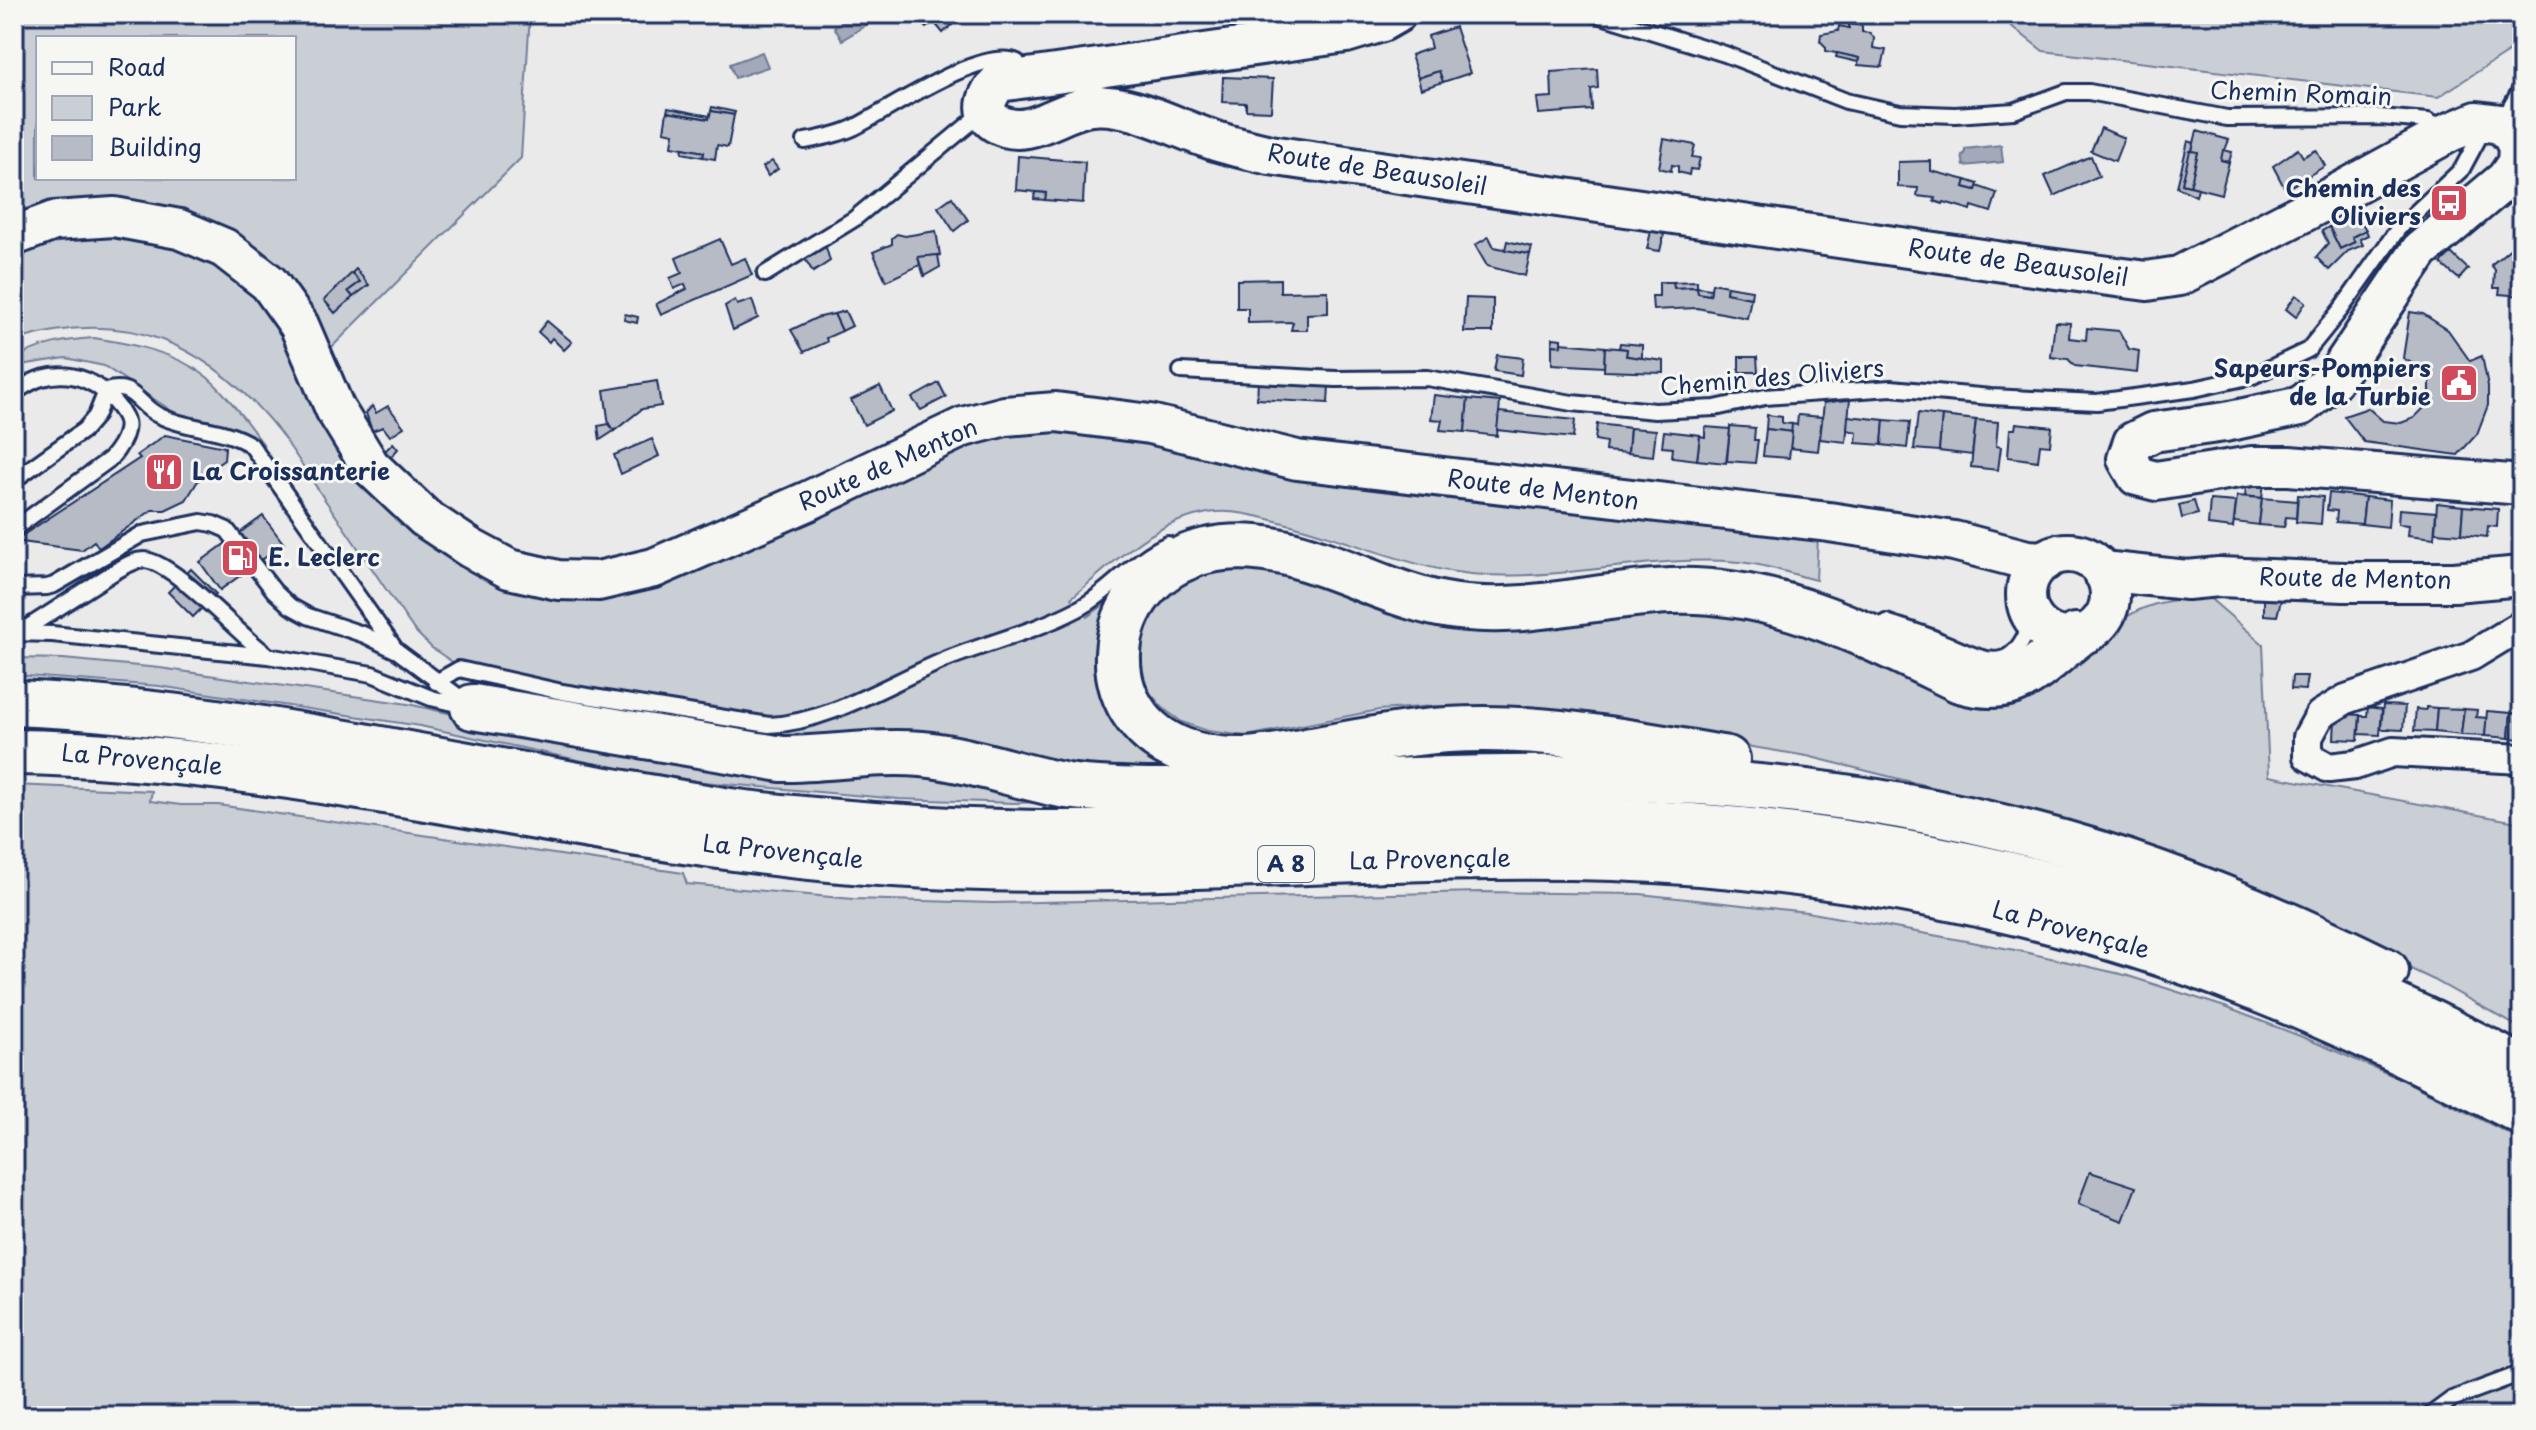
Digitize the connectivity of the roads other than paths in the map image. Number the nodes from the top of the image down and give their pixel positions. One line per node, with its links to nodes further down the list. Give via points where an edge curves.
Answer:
1 (1396, 14): 3 (main road, via 1346,33)
2 (1595, 14): 6 (lane, Chemin Romain, via 1725,54 1846,101 1900,113 2014,111 2066,92 2089,92 2227,118 2380,117 2428,121)
3 (1022, 78): 5 (main road, via 999,82 988,93); 8 (lane, via 1017,62 1007,58 982,63 905,96 853,128)
4 (2522, 87): 7 (lane)
5 (986, 110): 6 (main road, Route de Beausoleil, via 993,122 1011,129 1036,126 1090,106 1130,110 1213,141 1270,155 2147,281 2179,276); 11 (lane, via 854,219)
6 (2448, 133): 7 (main road, Route de Beausoleil, via 2468,123)
7 (2507, 134): 9 (main road, via 2517,163 2506,179)
8 (805, 141)
9 (2476, 181): 12 (lane, Chemin des Oliviers, via 2398,229 2308,350 2253,376 2194,389 2097,402 1891,388 1655,411 1427,378); 16 (main road, via 2420,251 2334,379 2301,406 2153,432 2133,442 2127,459 2137,476 2156,481 2252,466 2289,466)
10 (14, 236): 18 (main road, Route de Menton, via 54,221 114,217 179,229 224,248 269,283 299,325 335,409 370,466 425,518 470,548 509,569 558,580 598,581 654,568 963,427 1005,416 1056,412 1150,424 1297,460 1829,522)
11 (765, 274)
12 (1181, 371)
13 (106, 391): 14 (lane, via 59,376 32,381); 15 (lane, via 84,430); 17 (lane, via 126,417 119,448); 29 (lane, via 127,389 167,420 238,436 251,445)
14 (14, 393)
15 (14, 480)
16 (2522, 485)
17 (14, 529)
18 (1930, 539): 20 (main road, Route de Menton); 25 (main road, Route de Menton, via 1993,569)
19 (1178, 540): 31 (lane, via 1156,549 1069,613 788,724 562,692 459,669)
20 (2045, 561): 21 (main road, via 2071,554); 25 (main road, via 2028,583)
21 (2102, 571): 23 (main road, Route de Menton); 26 (main road, via 2110,600)
22 (2522, 576): 23 (main road, Route de Menton, via 2387,583)
23 (2187, 580): 26 (main road, Route de Menton, via 2124,602)
24 (14, 588): 29 (lane, via 54,585 142,534 201,522 227,530 290,606)
25 (2029, 608): 26 (main road, via 2051,633 2063,637); 32 (lane, via 2019,649 1995,660 1878,620)
26 (2091, 625): 32 (highway, via 2026,676)
27 (2522, 625): 36 (street, via 2471,656 2346,699 2320,715 2308,737 2308,756 2329,768 2393,752)
28 (16, 633): 30 (lane); 30 (lane, via 114,572 145,560 181,579)
29 (396, 650): 31 (lane)
30 (268, 656): 34 (lane, via 372,674 431,698)
31 (436, 682): 34 (lane)
32 (1997, 687): 37 (highway, via 1960,680 1827,618 1754,597 1668,591 1513,610 1476,609 1417,598 1317,562 1259,549 1228,548 1184,558 1146,585 1122,624 1117,667 1129,703 1155,735 1196,755 1246,761 1446,730 1536,730 1797,772)
33 (14, 703): 39 (highway, La Provençale / A 8, via 220,722 737,812 911,828 1063,833 1582,821 1672,824 1842,844 2010,876 2155,913 2299,965)
34 (473, 707): 37 (highway, via 782,759 888,753 948,757 1094,789 1478,779 1689,781 1842,797)
35 (14, 752): 40 (highway, La Provençale / A 8, via 251,770 669,839 891,864 1110,870 1614,858 1855,881 2063,925 2173,958 2346,1026)
36 (2522, 759)
37 (1970, 819): 38 (highway, via 2100,854 2276,920 2426,991)
38 (2522, 1045)
39 (2522, 1069)
40 (2522, 1112)
41 (2522, 1373): 42 (lane, via 2452,1399)
42 (2429, 1416)

